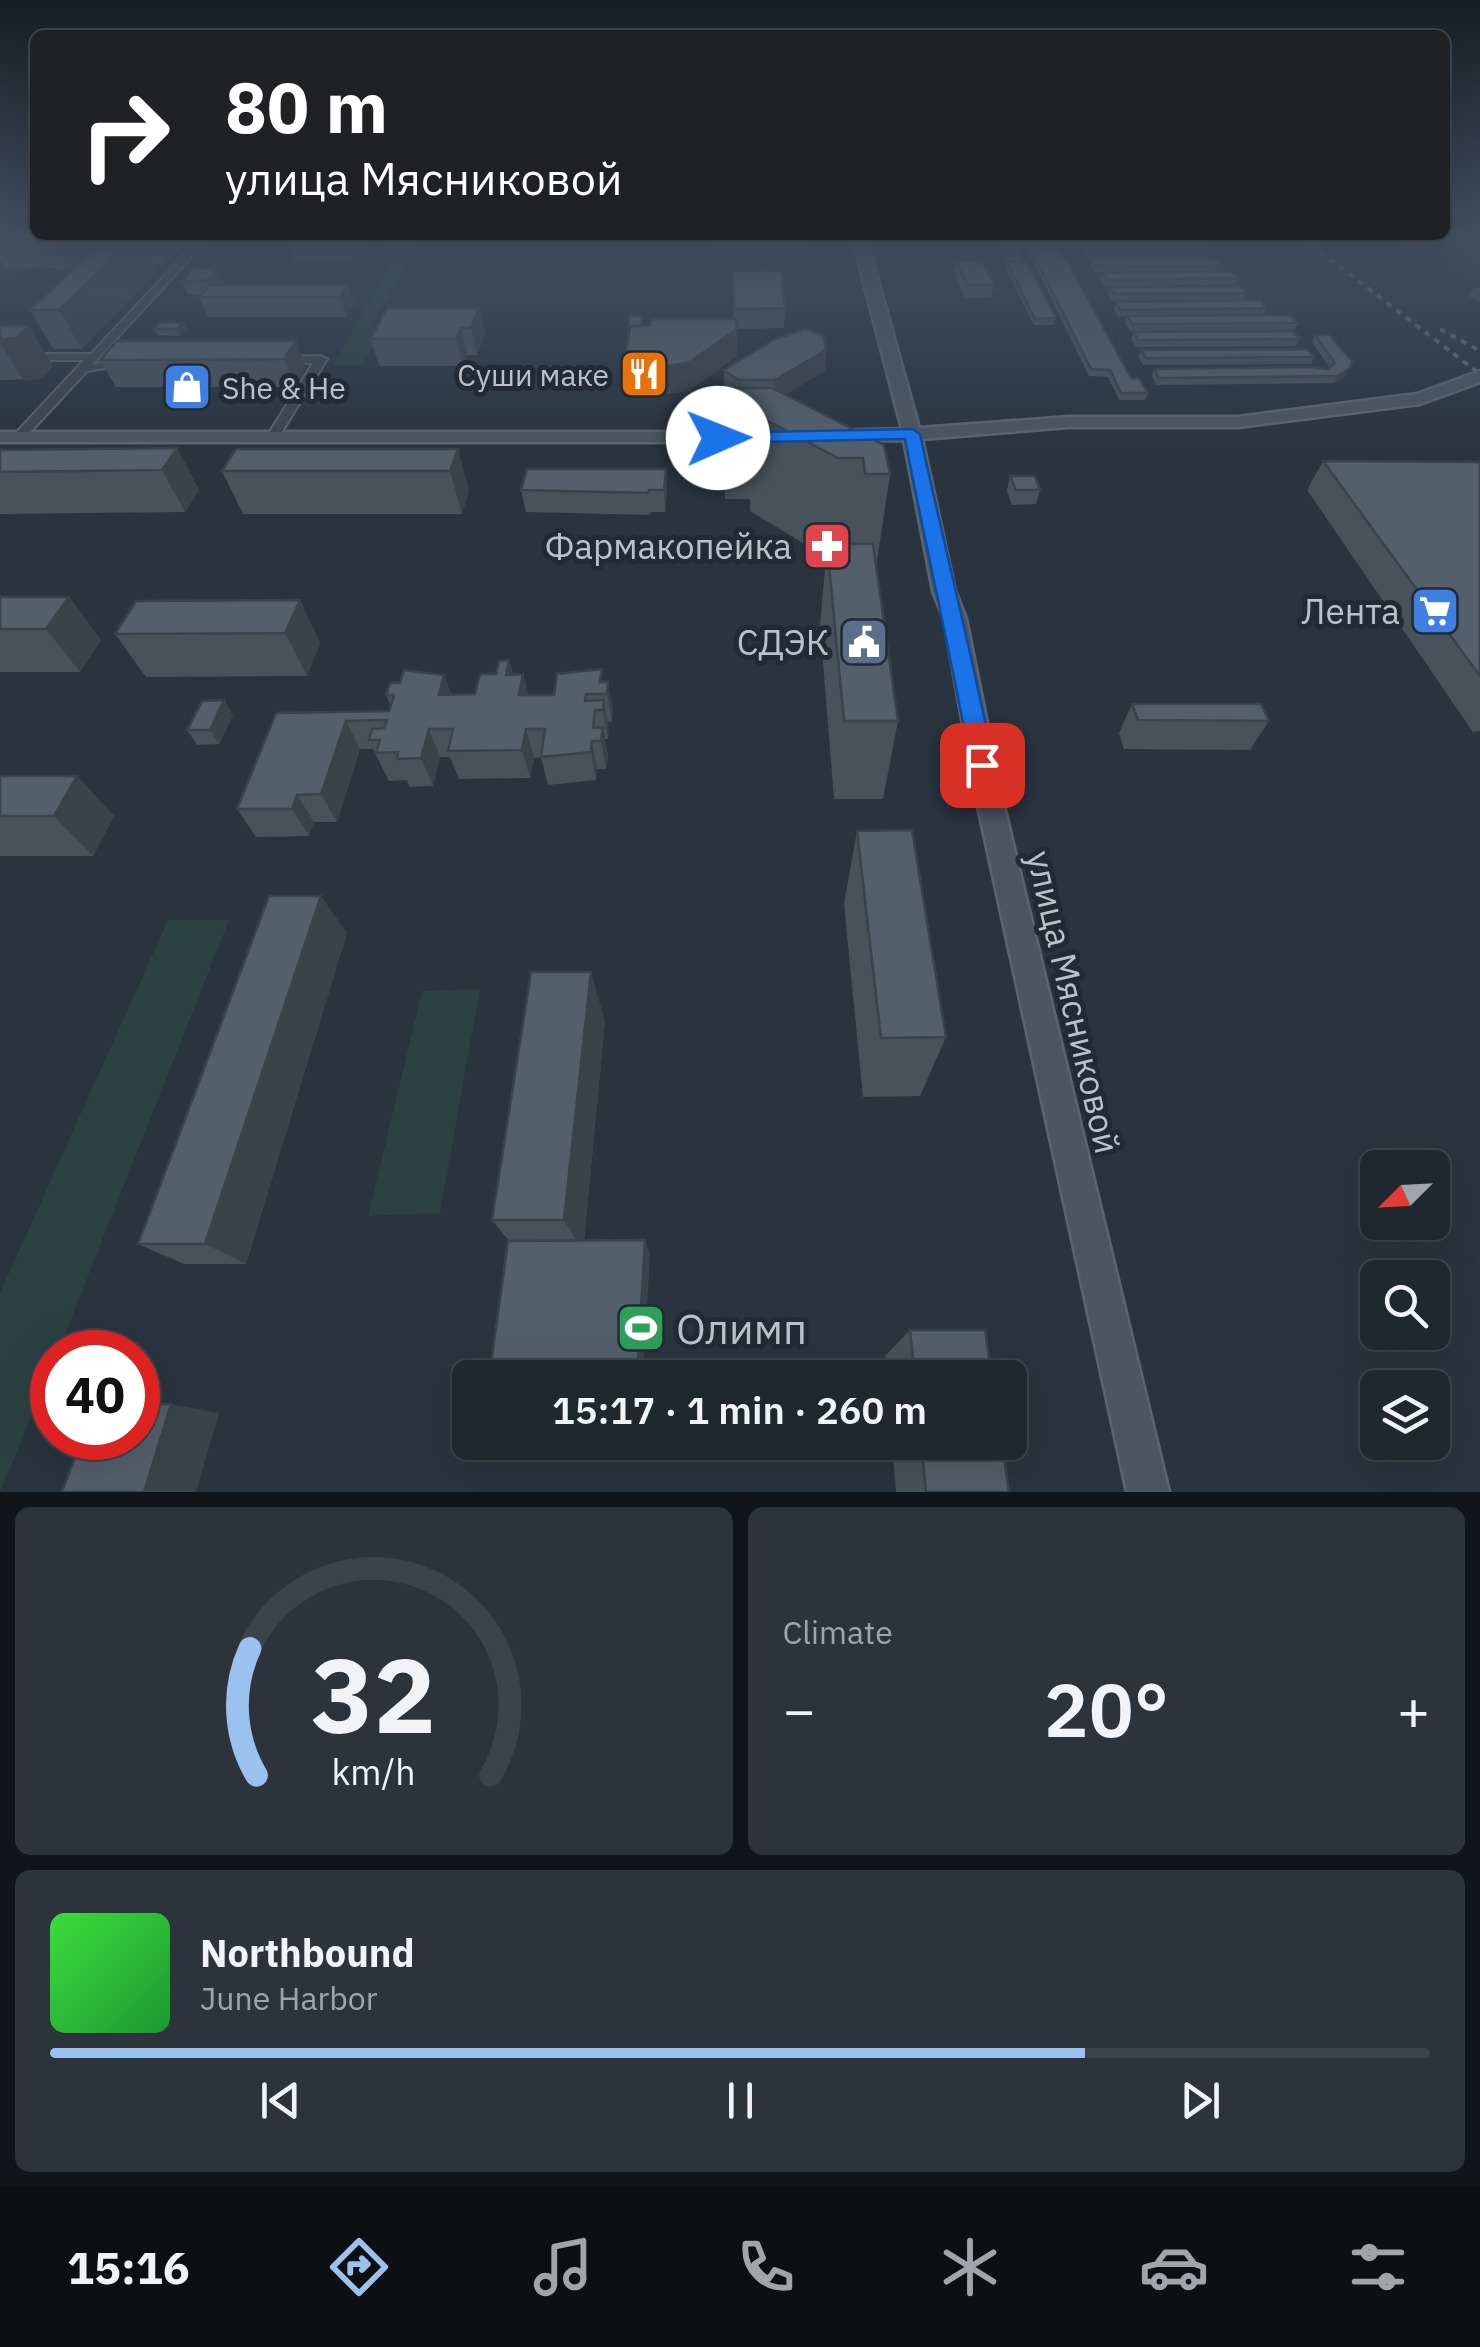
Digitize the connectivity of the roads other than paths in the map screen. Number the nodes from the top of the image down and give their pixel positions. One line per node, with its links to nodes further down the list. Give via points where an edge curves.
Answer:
1 (144, 307): 8 (street)
2 (878, 307): 10 (street, улица Мясниковой)
3 (44, 343): 5 (street)
4 (0, 357): 5 (street)
5 (30, 357): 8 (street)
6 (262, 360): 14 (street, via 321,359)
7 (146, 362): 8 (street)
8 (93, 363): 13 (street)
9 (1480, 376): 10 (street, via 1420,399 1238,422 1069,422)
10 (912, 434): 12 (street); 15 (street, улица Мясниковой)
11 (777, 436): 14 (street)
12 (817, 436)
13 (10, 437): 14 (street)
14 (272, 438)
15 (1148, 1492)

